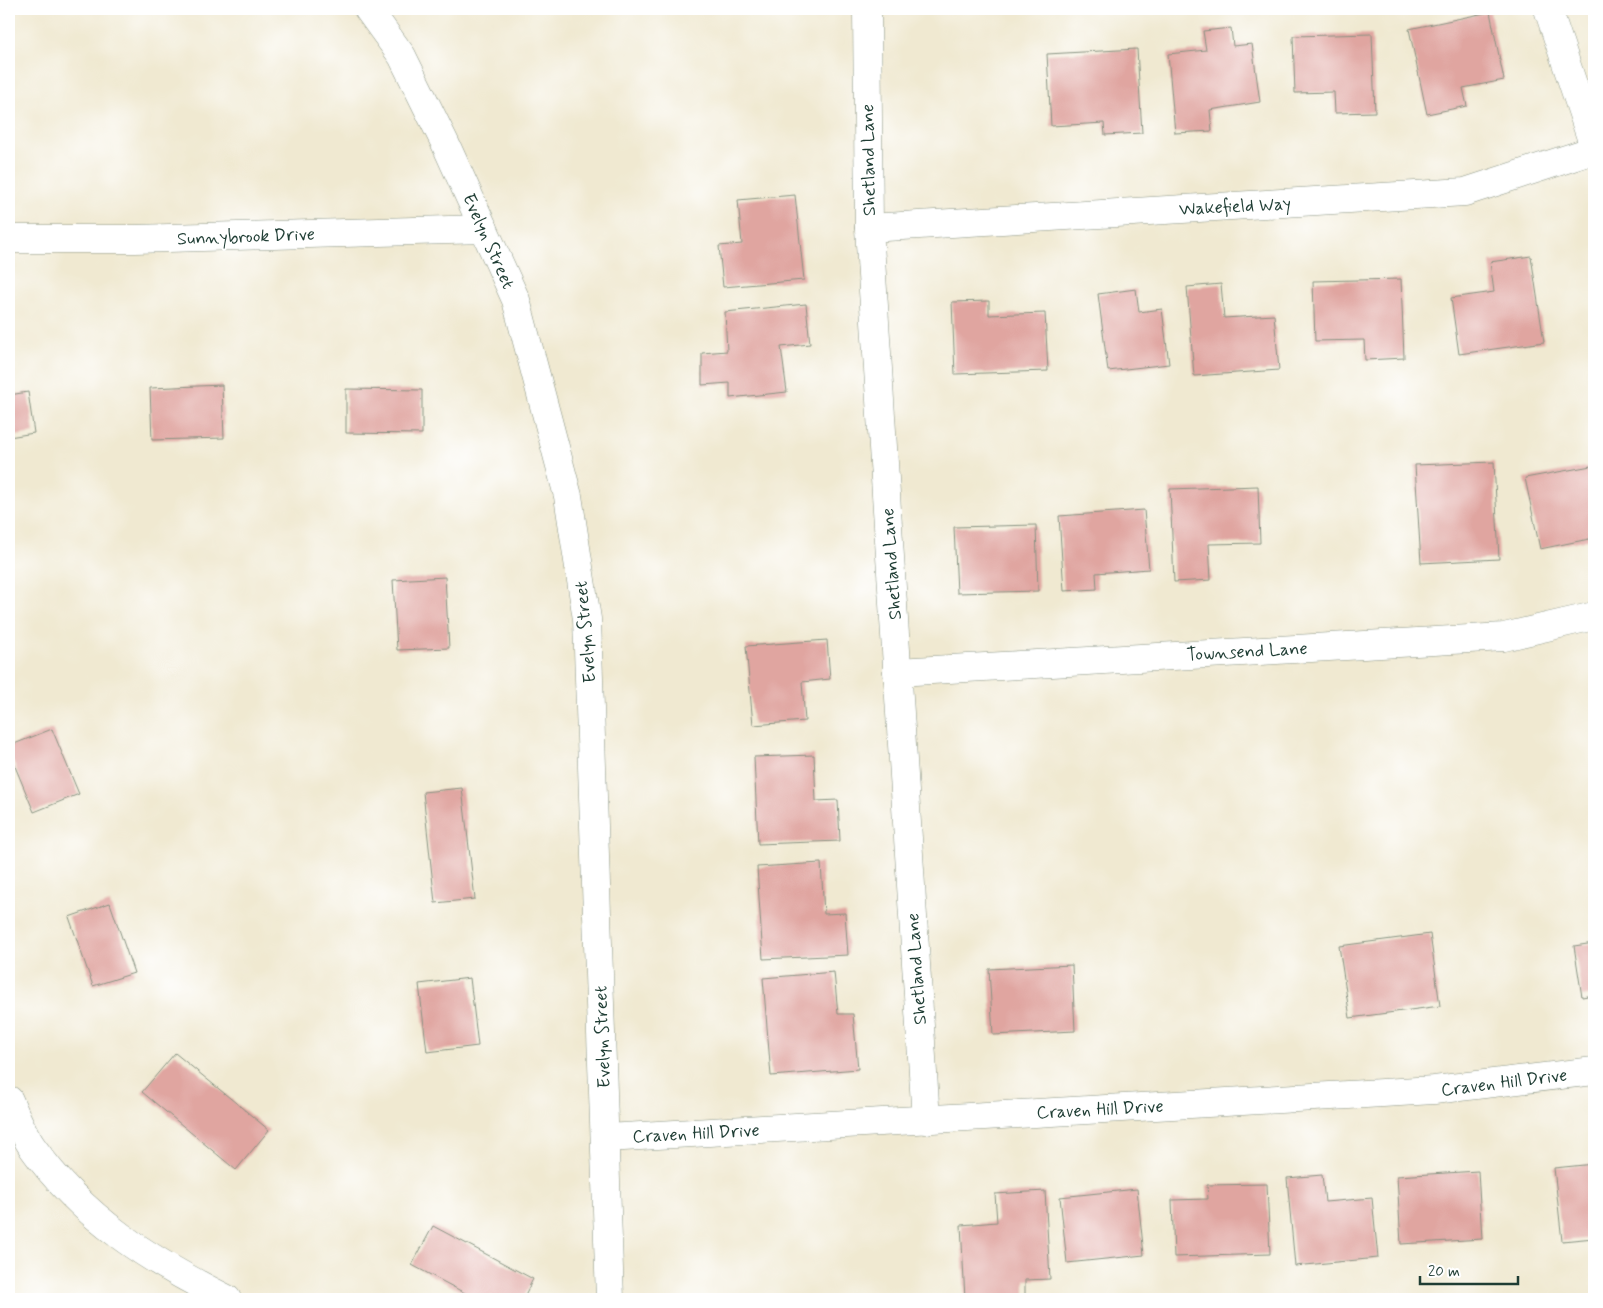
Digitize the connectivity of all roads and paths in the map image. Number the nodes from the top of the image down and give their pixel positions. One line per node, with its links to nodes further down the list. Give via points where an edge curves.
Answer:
1 (368, 9): 6 (street, Evelyn Street, via 402,56)
2 (867, 9): 5 (street, Shetland Lane)
3 (1548, 9): 4 (street)
4 (1594, 149): 5 (street, Wakefield Way, via 1465,192)
5 (869, 228): 9 (street, Shetland Lane)
6 (484, 229): 7 (street, Sunnybrook Drive, via 135,239); 13 (street, Evelyn Street, via 516,300 568,496 587,619)
7 (9, 239)
8 (1594, 616): 9 (street, Townsend Lane, via 1504,637)
9 (898, 672): 12 (street, Shetland Lane)
10 (1594, 1071): 12 (street, Craven Hill Drive, via 1434,1090)
11 (9, 1100): 14 (street, via 32,1147 78,1203 133,1246)
12 (926, 1120): 13 (street, Craven Hill Drive)
13 (606, 1138): 15 (street, Evelyn Street)
14 (227, 1299)
15 (610, 1299)

